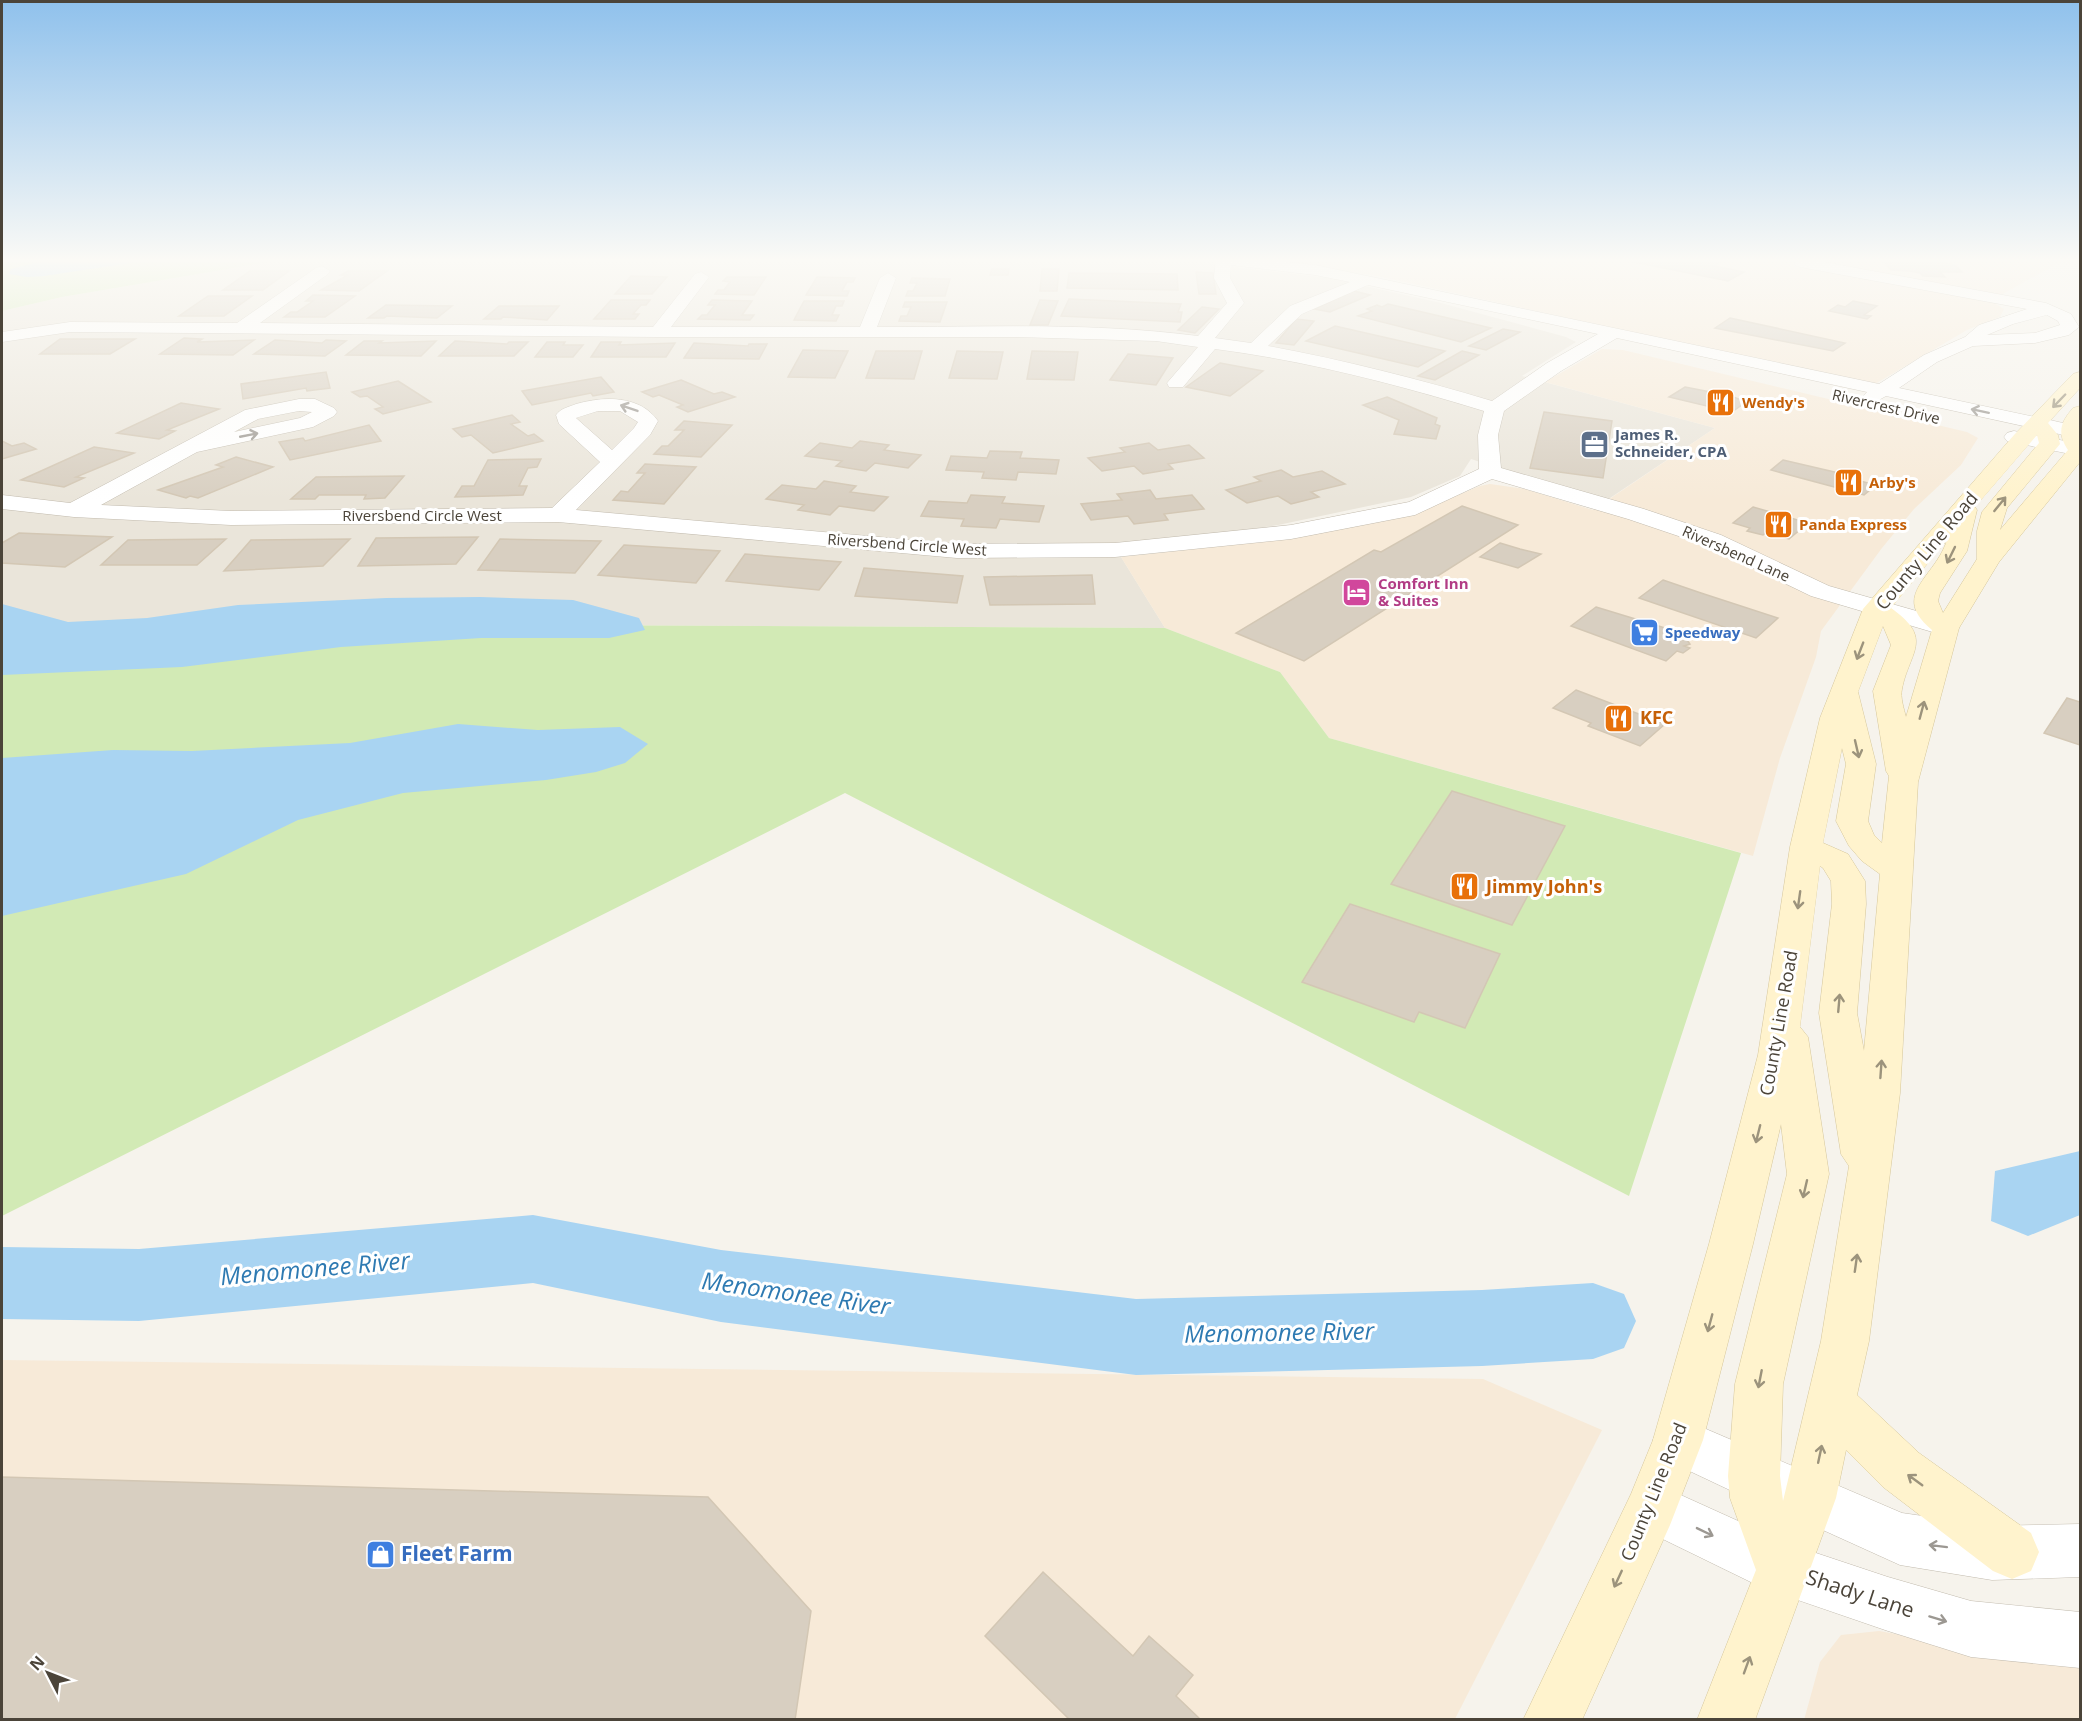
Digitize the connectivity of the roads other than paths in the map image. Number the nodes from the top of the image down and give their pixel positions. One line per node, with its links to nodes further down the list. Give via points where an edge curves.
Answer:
1 (1190, 340): 8 (street)
2 (1265, 340): 9 (street)
3 (1602, 340): 13 (street, via 1554,367)
4 (1623, 340): 12 (street, Rivercrest Drive)
5 (1972, 340): 12 (street, via 1913,368)
6 (1980, 340): 7 (street)
7 (2003, 340)
8 (1203, 342): 9 (street); 11 (street, via 1207,348)
9 (1256, 349): 13 (street, via 1356,369)
10 (2080, 378): 15 (main road, County Line Road, one-way to 15)
11 (1176, 383)
12 (1874, 397): 15 (street, Rivercrest Drive)
13 (1495, 408): 18 (street, via 1488,435)
14 (2080, 412): 15 (main road)
15 (2062, 440): 19 (main road, County Line Road, one-way to 19); 24 (main road, County Line Road)
16 (192, 447): 16 (street, one-way to 16, via 306,423 327,412 315,405 299,405 252,414); 21 (street)
17 (612, 462): 22 (street)
18 (1490, 472): 22 (street, Riversbend Circle West, via 1415,508 1291,532 1115,550 957,552); 23 (street, Riversbend Lane, via 1713,540 1820,591)
19 (1969, 500): 23 (main road, County Line Road); 24 (main road, one-way to 24, via 1953,555 1925,597 1925,609)
20 (2, 502): 21 (street, Riversbend Circle West)
21 (74, 510): 22 (street, Riversbend Circle West, via 231,518)
22 (558, 516)
23 (1876, 609): 24 (street, Riversbend Lane); 25 (main road, County Line Road, one-way to 25); 26 (main road, via 1893,621 1904,645 1887,691)
24 (1946, 628): 26 (main road, County Line Road, one-way to 24)
25 (1844, 692): 27 (main road, County Line Road, via 1834,718); 28 (main road, one-way to 28, via 1861,764 1852,821 1860,839)
26 (1903, 782): 28 (main road, County Line Road)
27 (1806, 847): 28 (main road); 29 (main road, County Line Road, one-way to 29); 30 (main road, one-way to 27, via 1838,1013 1848,881 1836,861)
28 (1896, 870): 30 (main road, County Line Road, one-way to 28, via 1880,1093)
29 (1784, 1007): 32 (main road, County Line Road, one-way to 32, via 1775,1066); 33 (main road, one-way to 33, via 1808,1174 1759,1384)
30 (1867, 1185): 31 (main road, County Line Road, one-way to 30, via 1845,1341)
31 (1831, 1403): 34 (main road, County Line Road, one-way to 31); 37 (main road, one-way to 31, via 1902,1470)
32 (1678, 1440): 33 (street); 35 (main road, County Line Road)
33 (1754, 1476): 34 (street); 38 (main road, via 1756,1498)
34 (1810, 1498): 37 (street, one-way to 34, via 1992,1553 1900,1539); 38 (main road, County Line Road)
35 (1652, 1507): 38 (street, Shady Lane, one-way to 38); 40 (main road, County Line Road, one-way to 40)
36 (2080, 1551): 37 (street)
37 (2012, 1552)
38 (1782, 1569): 39 (street, Shady Lane, one-way to 39, via 1971,1629); 41 (main road, County Line Road, one-way to 38)
39 (2080, 1640)
40 (1552, 1719)
41 (1726, 1719)

